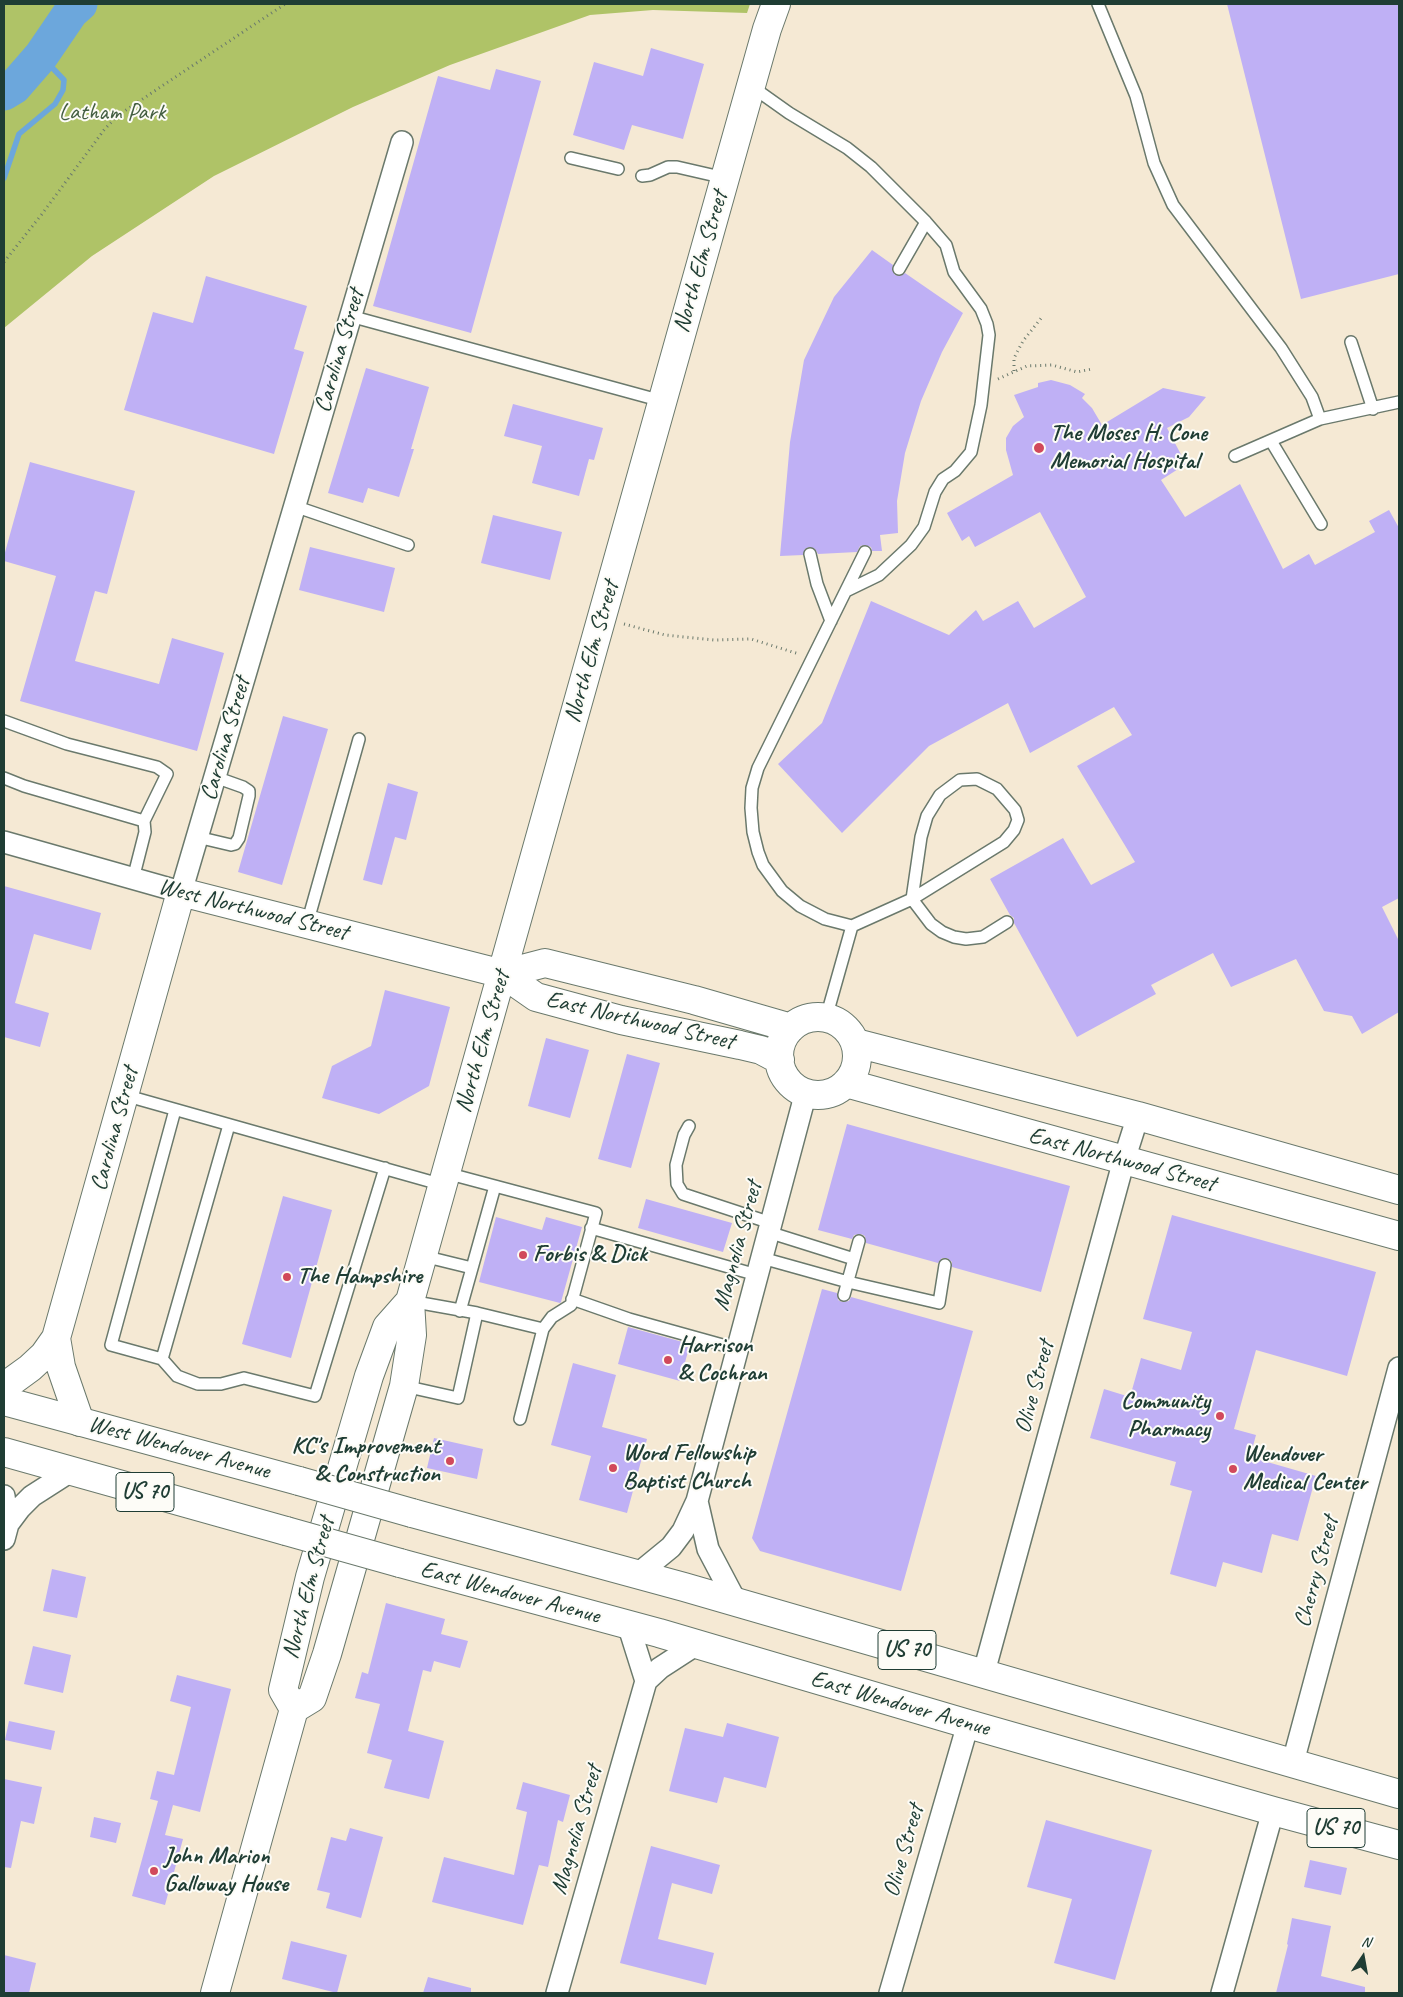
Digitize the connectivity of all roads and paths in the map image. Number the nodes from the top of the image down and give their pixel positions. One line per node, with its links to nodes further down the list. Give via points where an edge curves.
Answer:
1 (285, 4): 11 (path, via 117,116)
2 (776, 4): 4 (main road, North Elm Street)
3 (1098, 4): 22 (lane, via 1136,96 1154,163 1173,205 1282,348 1312,397)
4 (751, 86): 9 (main road, North Elm Street); 10 (lane, via 847,148)
5 (402, 142): 13 (street, Carolina Street)
6 (571, 158): 7 (lane)
7 (618, 169)
8 (642, 176): 9 (lane, via 677,167)
9 (724, 178): 19 (main road, North Elm Street)
10 (926, 222): 12 (lane); 18 (lane, via 946,245 954,272 981,309 987,324 989,335)
11 (4, 262)
12 (899, 269)
13 (350, 316): 19 (lane); 25 (street, Carolina Street)
14 (1042, 317): 17 (path, via 1014,358)
15 (1351, 342): 21 (lane)
16 (1092, 368): 17 (path, via 1077,372 1052,365 1027,366)
17 (1014, 371): 18 (path)
18 (983, 384): 30 (lane, via 971,452 955,471 943,479 935,492 924,527 879,575)
19 (662, 401): 31 (main road, North Elm Street)
20 (1399, 402): 21 (lane)
21 (1373, 409): 22 (lane)
22 (1320, 419): 23 (lane)
23 (1271, 441): 24 (lane); 26 (lane)
24 (1235, 456)
25 (294, 506): 27 (lane); 36 (street, Carolina Street)
26 (1321, 524)
27 (408, 545)
28 (865, 552): 30 (lane)
29 (810, 554): 32 (lane)
30 (846, 591): 32 (lane)
31 (602, 619): 33 (path, via 665,635 751,640); 47 (main road, North Elm Street)
32 (831, 621): 33 (lane)
33 (813, 659): 46 (lane, via 758,768 752,788 753,832 763,865 782,891 824,919)
34 (4, 721): 38 (lane, via 67,744 157,767 167,774)
35 (359, 739): 45 (lane)
36 (215, 777): 39 (street, Carolina Street); 39 (lane, via 248,791 239,838 230,845)
37 (4, 778): 38 (lane)
38 (144, 821): 41 (lane, via 145,832)
39 (197, 837): 42 (street, Carolina Street)
40 (4, 842): 41 (street, West Northwood Street)
41 (132, 879): 42 (street, West Northwood Street)
42 (181, 892): 45 (main road, West Northwood Street); 54 (main road, Carolina Street)
43 (912, 899): 43 (lane, via 1004,842 1014,830 1018,820 1015,810 996,789 976,779 960,780 940,795 927,816 921,837); 44 (lane, via 931,924 954,937 983,937); 46 (lane)
44 (1007, 922)
45 (307, 924): 47 (main road, West Northwood Street)
46 (852, 926): 48 (lane)
47 (503, 974): 49 (main road, East Northwood Street, via 546,963); 51 (main road, East Northwood Street, via 536,997 621,1020 761,1050); 61 (main road, North Elm Street)
48 (826, 1018): 49 (main road, via 806,1019); 50 (main road, via 845,1027)
49 (792, 1028): 51 (main road, via 782,1042)
50 (856, 1044): 52 (main road, via 857,1064); 56 (main road, East Northwood Street)
51 (780, 1060): 53 (main road, via 790,1082)
52 (846, 1084): 53 (main road, via 826,1094); 59 (main road, East Northwood Street)
53 (806, 1092): 65 (street, Magnolia Street)
54 (124, 1095): 55 (lane); 80 (main road, Carolina Street)
55 (176, 1110): 57 (lane); 82 (lane, via 111,1345)
56 (1138, 1116): 59 (street, Olive Street); 63 (main road, East Northwood Street)
57 (229, 1125): 60 (lane); 82 (lane)
58 (689, 1126): 65 (lane, via 676,1165 677,1184 683,1194)
59 (1124, 1160): 66 (main road, East Northwood Street); 98 (street, Olive Street)
60 (385, 1168): 61 (lane); 82 (lane, via 315,1396 244,1378 221,1384 198,1384 177,1376)
61 (444, 1179): 62 (lane); 68 (main road, North Elm Street)
62 (495, 1186): 64 (lane, via 596,1213); 72 (lane)
63 (1399, 1190)
64 (591, 1228): 71 (lane); 75 (lane)
65 (770, 1228): 69 (lane); 71 (street, Magnolia Street)
66 (1399, 1236)
67 (859, 1241): 69 (lane)
68 (423, 1256): 72 (lane); 76 (main road, North Elm Street)
69 (854, 1259): 73 (lane)
70 (945, 1265): 73 (lane, via 939,1303)
71 (759, 1267): 73 (lane); 81 (street, Magnolia Street)
72 (472, 1268): 77 (lane)
73 (848, 1282): 74 (lane)
74 (844, 1296)
75 (572, 1300): 79 (lane); 81 (lane)
76 (410, 1301): 77 (lane); 85 (main road, North Elm Street, via 412,1335); 100 (main road, North Elm Street, via 387,1327 369,1376 310,1577 283,1690)
77 (460, 1311): 78 (lane)
78 (477, 1313): 79 (lane); 85 (lane, via 458,1398)
79 (542, 1329): 87 (lane)
80 (56, 1338): 84 (main road, Carolina Street, via 30,1368); 88 (main road, Carolina Street, via 61,1367)
81 (738, 1348): 92 (street, Magnolia Street)
82 (162, 1359)
83 (1399, 1368): 102 (street, Cherry Street)
84 (4, 1386)
85 (404, 1386): 100 (main road, North Elm Street, via 327,1654 312,1698)
86 (4, 1401): 88 (main road, West Wendover Avenue / US 70)
87 (520, 1419)
88 (80, 1422): 94 (main road, West Wendover Avenue / US 70, bridge)
89 (4, 1452): 90 (main road, US 70)
90 (71, 1471): 93 (street, via 32,1496 20,1508); 96 (main road, East Wendover Avenue / US 70, bridge)
91 (4, 1496): 93 (street)
92 (697, 1501): 94 (street, Magnolia Street, via 683,1531 671,1547); 95 (street, Magnolia Street, via 708,1549)
93 (6, 1532)
94 (638, 1574): 95 (main road, US 70)
95 (736, 1602): 98 (main road, US 70)
96 (628, 1624): 97 (main road, East Wendover Avenue / US 70); 99 (street)
97 (696, 1644): 99 (street); 101 (main road, East Wendover Avenue / US 70)
98 (984, 1672): 102 (main road, US 70)
99 (646, 1681): 107 (street, Magnolia Street)
100 (294, 1709): 106 (main road)
101 (968, 1724): 104 (main road, East Wendover Avenue / US 70); 108 (street, Olive Street)
102 (1293, 1762): 103 (main road, US 70)
103 (1399, 1794)
104 (1273, 1812): 105 (main road, East Wendover Avenue / US 70); 109 (street)
105 (1399, 1845)
106 (215, 1993)
107 (558, 1993)
108 (890, 1993)
109 (1222, 1993)

